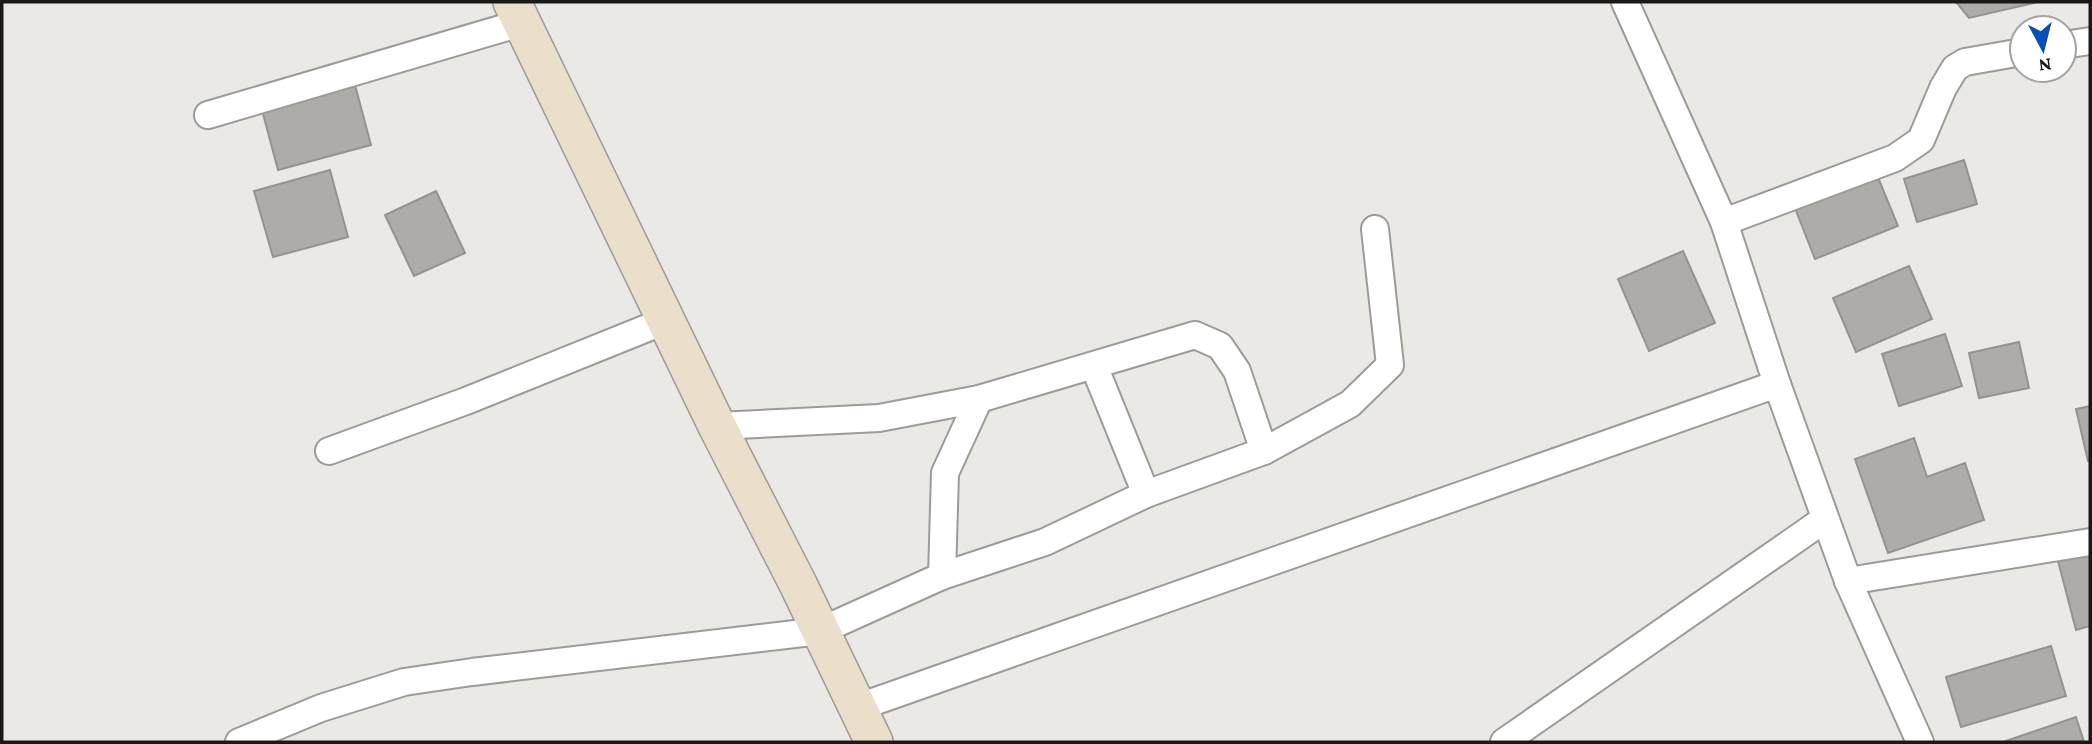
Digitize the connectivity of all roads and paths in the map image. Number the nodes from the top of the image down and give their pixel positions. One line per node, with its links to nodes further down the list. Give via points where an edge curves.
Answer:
1 (1625, 2): 5 (street)
2 (517, 12): 4 (street); 7 (main road)
3 (2008, 54): 5 (street, via 1955,68 1921,140 1895,158)
4 (208, 115)
5 (1724, 222): 9 (street)
6 (1375, 229): 13 (street, via 1390,365 1350,404)
7 (667, 320): 11 (main road); 12 (street)
8 (1094, 366): 10 (street); 13 (street, via 1195,335 1220,346 1237,371); 14 (street)
9 (1777, 384): 15 (street); 20 (street)
10 (979, 399): 11 (street, via 879,418); 17 (street, via 945,473)
11 (717, 426): 19 (main road)
12 (329, 451)
13 (1264, 451): 14 (street)
14 (1146, 494): 17 (street, via 1045,542)
15 (1825, 519): 18 (street); 23 (street)
16 (2090, 542): 18 (street)
17 (942, 576): 19 (street)
18 (1848, 581): 24 (street)
19 (820, 631): 20 (main road); 21 (street, via 404,682 321,708)
20 (856, 708): 22 (main road)
21 (239, 742)
22 (874, 742)
23 (1504, 742)
24 (1920, 742)

